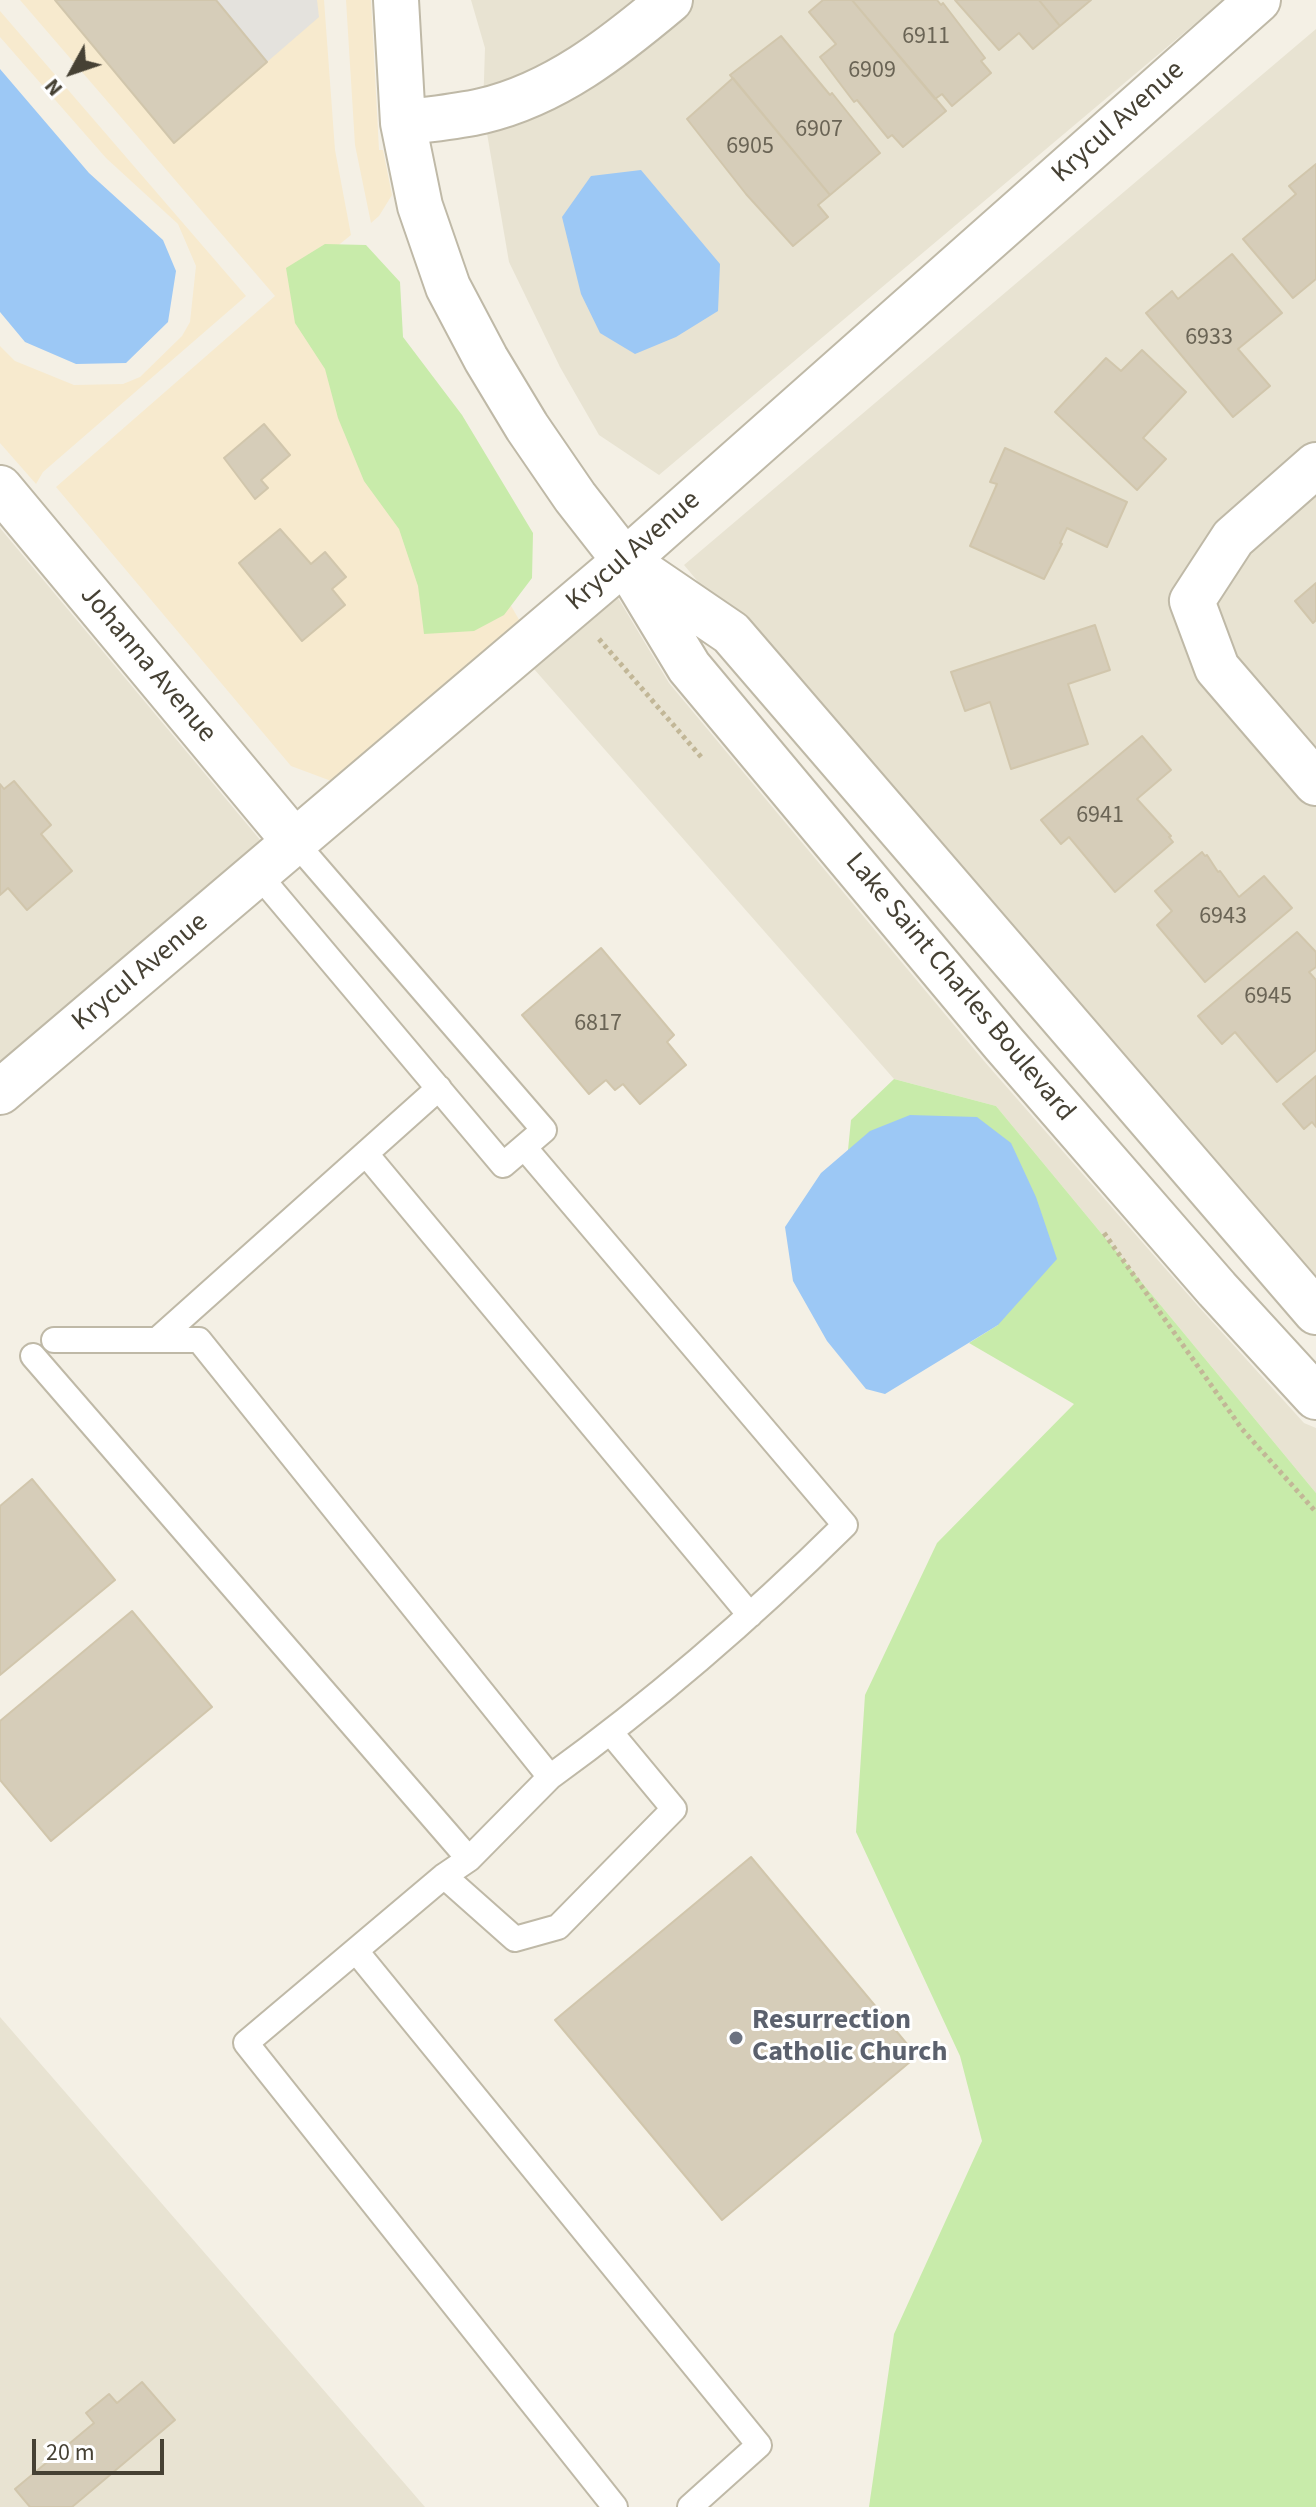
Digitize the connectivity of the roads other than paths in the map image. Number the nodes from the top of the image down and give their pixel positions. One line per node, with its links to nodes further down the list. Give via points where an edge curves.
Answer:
1 (396, 0): 4 (street, Lake Saint Charles Boulevard)
2 (670, 0): 4 (street, via 610,50 561,80 483,110)
3 (1258, 0): 7 (street, Krycul Avenue)
4 (403, 123): 7 (street, Lake Saint Charles Boulevard, via 420,206 448,287 527,427)
5 (1316, 465): 8 (street, via 1233,538 1192,601 1217,668)
6 (0, 488): 9 (street, Johanna Avenue)
7 (625, 561): 9 (street, Krycul Avenue); 15 (street, Lake Saint Charles Boulevard, via 731,633); 19 (street, Lake Saint Charles Boulevard, via 699,679 1004,1044)
8 (1316, 783)
9 (295, 842): 10 (street, Krycul Avenue); 13 (lane, via 544,1130)
10 (258, 874): 11 (lane); 12 (street, Krycul Avenue)
11 (439, 1088): 13 (lane, via 503,1165); 14 (lane)
12 (0, 1092)
13 (524, 1147): 20 (lane, via 845,1525)
14 (366, 1154): 17 (lane); 20 (lane)
15 (1316, 1312)
16 (54, 1340): 17 (lane)
17 (157, 1340): 22 (lane, via 199,1340)
18 (33, 1356): 23 (lane)
19 (1316, 1397)
20 (750, 1615): 21 (lane)
21 (611, 1733): 22 (lane); 24 (lane, via 674,1809 558,1927 515,1939)
22 (550, 1777): 23 (lane)
23 (469, 1859): 24 (lane)
24 (444, 1876): 25 (lane)
25 (356, 1951): 26 (lane, via 246,2043); 27 (lane, via 759,2445)
26 (615, 2507)
27 (690, 2507)

